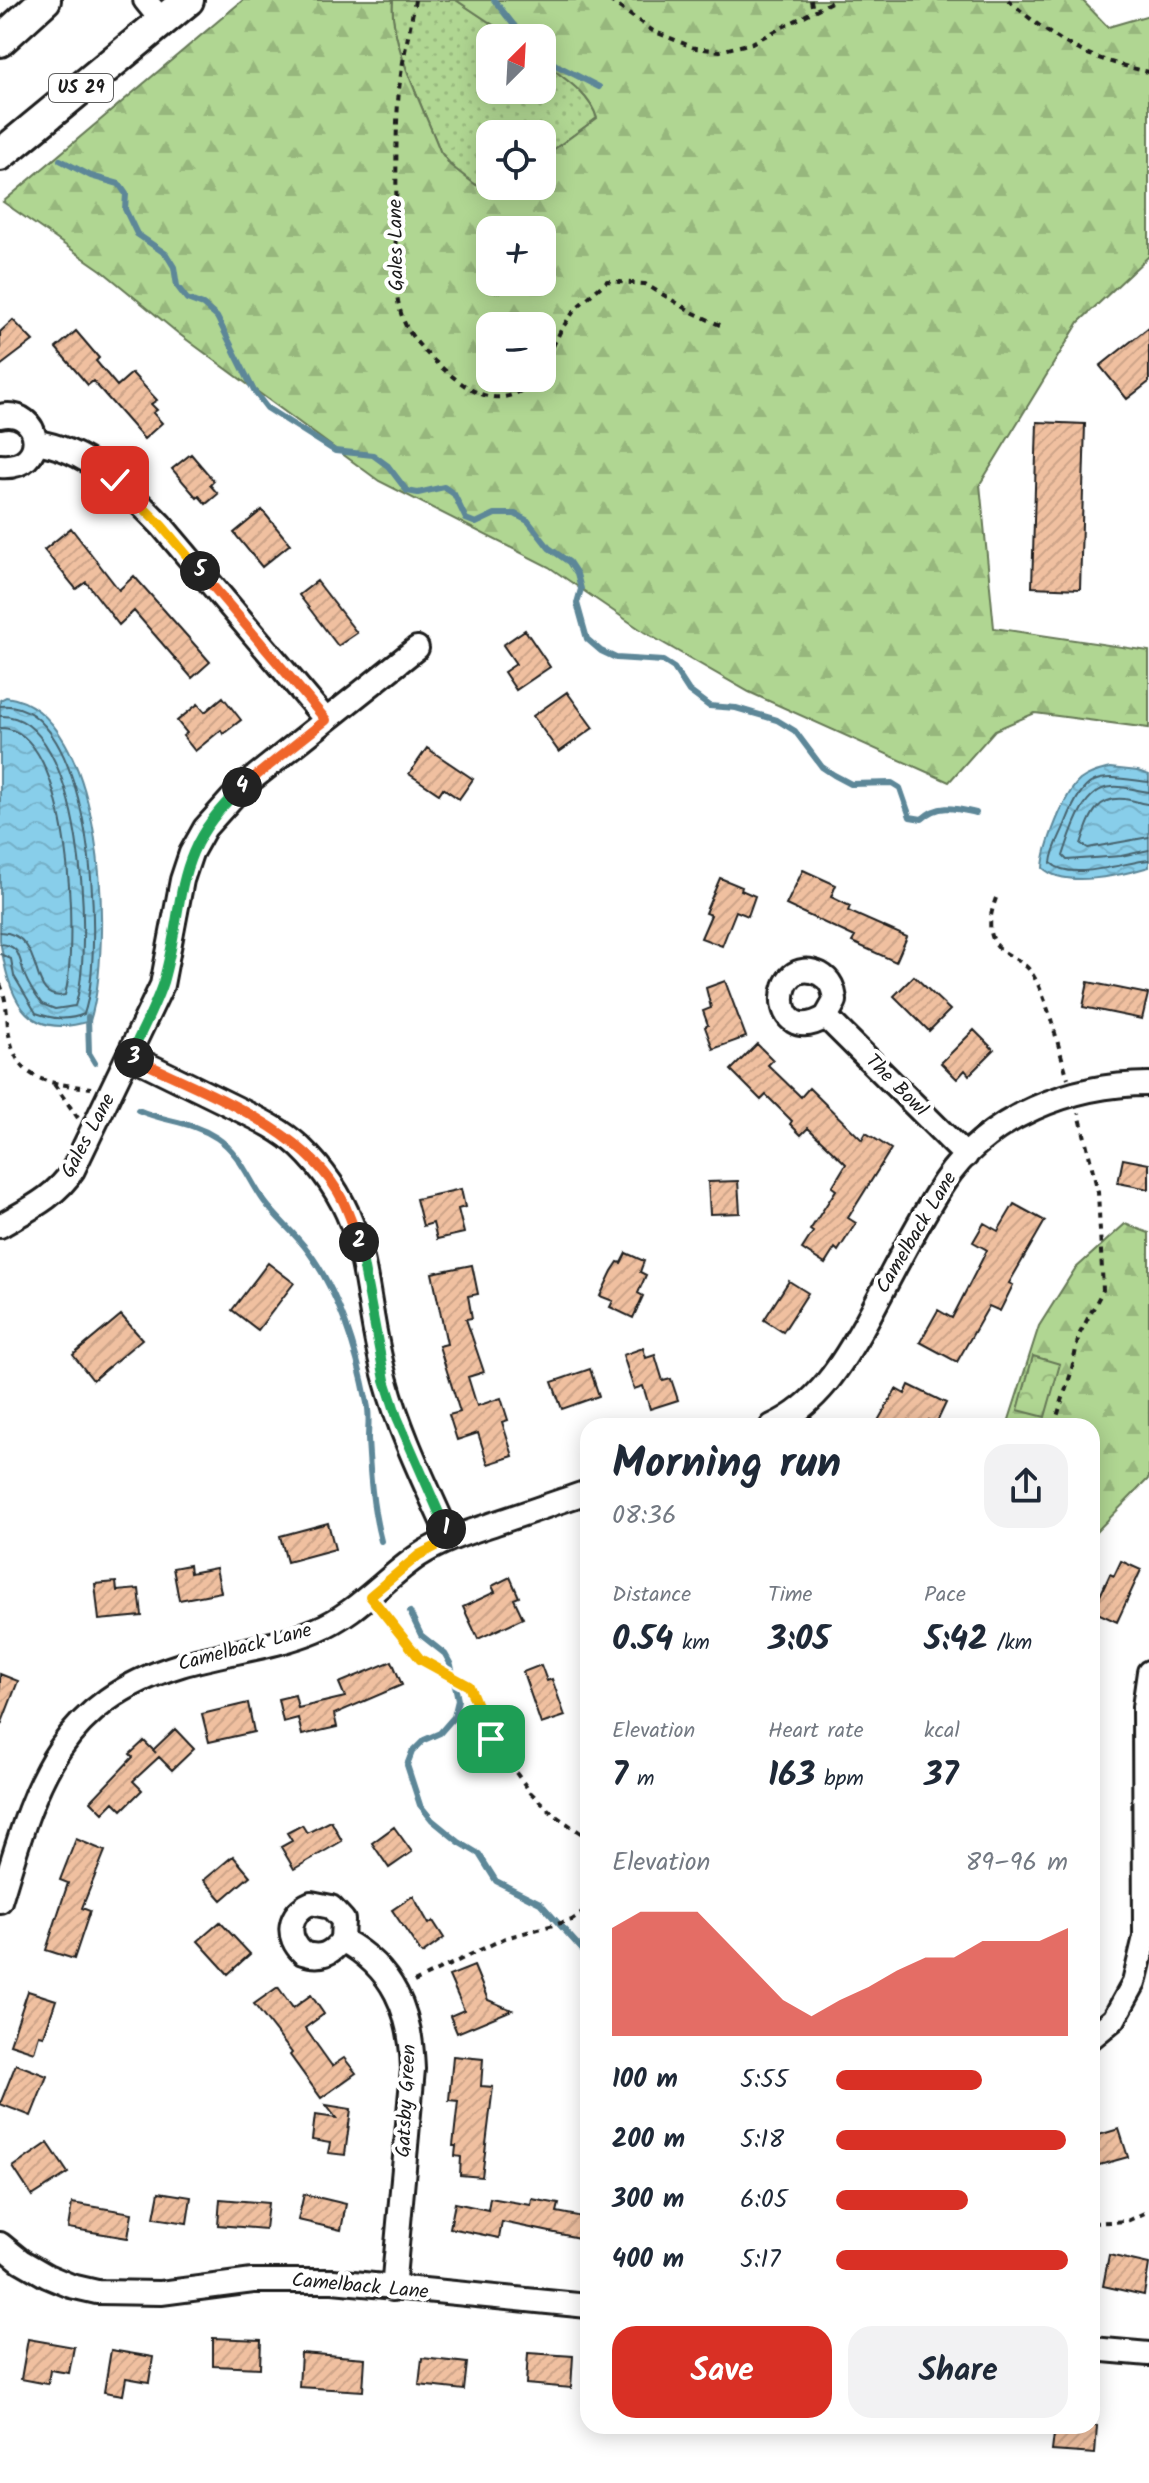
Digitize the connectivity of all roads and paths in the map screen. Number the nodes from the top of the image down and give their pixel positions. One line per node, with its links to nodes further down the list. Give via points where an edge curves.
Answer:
1 (45, 0): 10 (highway)
2 (188, 0): 8 (highway, US 29)
3 (415, 0): 15 (path, Gales Lane, via 399,90 397,296 406,327 446,370)
4 (609, 0): 9 (path, via 653,31 695,48 720,51 752,43)
5 (811, 0): 9 (path)
6 (835, 0): 9 (path)
7 (1008, 0): 11 (path, via 1069,47)
8 (154, 11): 12 (highway, US 29)
9 (813, 12)
10 (0, 41)
11 (1149, 72)
12 (0, 155)
13 (724, 327): 14 (path, via 645,284 607,281 576,308)
14 (556, 340)
15 (476, 392)
16 (477, 392): 17 (path, Gales Lane, via 511,398)
17 (520, 392)
18 (0, 416): 19 (street, via 17,415 26,421)
19 (35, 442): 20 (street, via 22,463); 22 (street, via 71,452 133,497)
20 (0, 466)
21 (417, 648): 22 (street, Gales Lane)
22 (326, 720): 26 (street, Gales Lane, via 241,788 205,828 182,880 162,985)
23 (996, 898): 30 (path, via 993,939 1031,971)
24 (0, 984): 27 (path, via 11,1050 21,1066)
25 (826, 1017): 32 (street, The Bowl)
26 (130, 1056): 29 (street, Gales Lane); 37 (street, via 269,1125 298,1145 343,1200 359,1241 385,1380)
27 (54, 1084): 29 (path); 31 (path, via 72,1113)
28 (1149, 1084): 30 (street, Camelback Lane)
29 (114, 1090): 31 (street, Gales Lane)
30 (1073, 1093): 32 (street, Camelback Lane, via 1032,1109); 35 (path, via 1098,1192 1104,1275 1103,1290 1079,1335)
31 (93, 1132): 33 (street, Gales Lane, via 64,1184)
32 (966, 1156): 34 (street, Camelback Lane, via 945,1180 833,1377)
33 (0, 1226)
34 (787, 1418)
35 (1057, 1418)
36 (580, 1495): 37 (street, Camelback Lane)
37 (450, 1539): 38 (street, Camelback Lane, via 419,1555)
38 (370, 1596): 40 (path, via 420,1659 469,1686 491,1739 531,1793); 41 (street, Camelback Lane, via 317,1630 182,1665 100,1704 76,1725 43,1774)
39 (1149, 1672): 45 (street, via 1144,1707 1145,1937 1134,1983 1114,2019)
40 (580, 1833)
41 (0, 1901)
42 (580, 1914): 44 (path, via 505,1938 415,1981)
43 (342, 1940): 44 (street, Gatsby Green, via 377,1963)
44 (399, 1998): 49 (street, Gatsby Green, via 412,2039 413,2069)
45 (1100, 2030)
46 (1149, 2211): 47 (path, via 1127,2221)
47 (1100, 2223)
48 (0, 2244): 49 (street, Camelback Lane, via 47,2276 97,2292 161,2293 294,2280)
49 (393, 2289): 50 (street, Camelback Lane)
50 (580, 2305)
51 (1100, 2350): 52 (street)
52 (1149, 2354)

